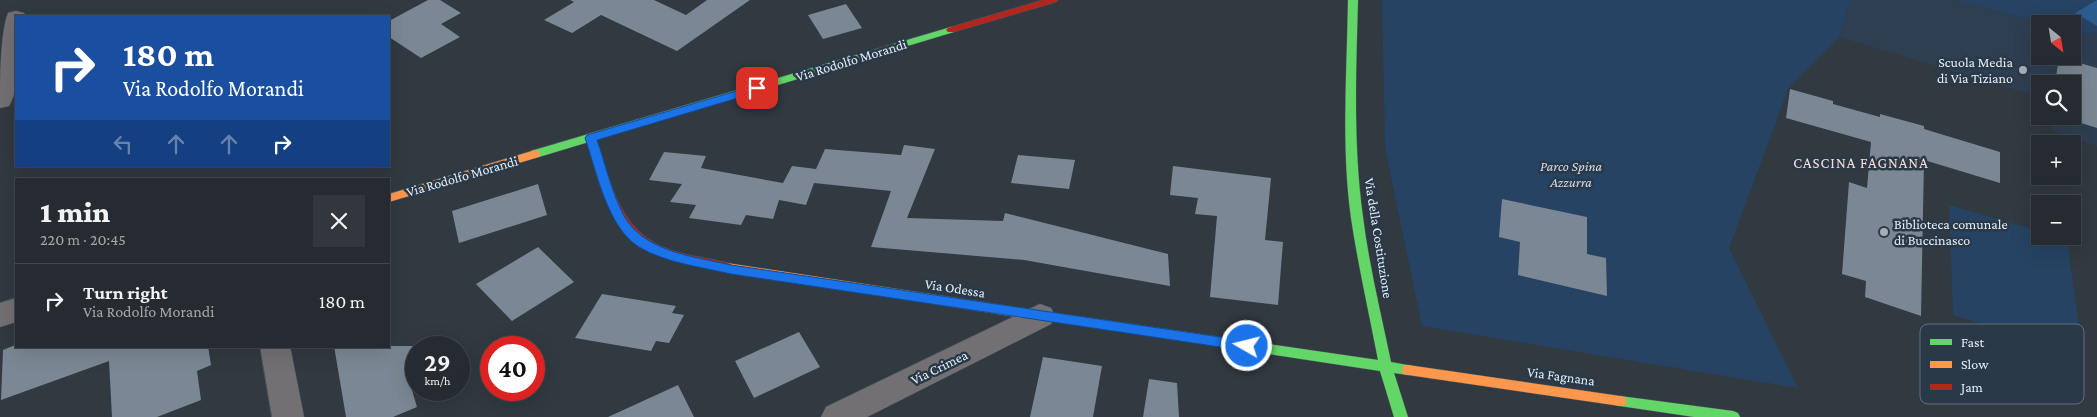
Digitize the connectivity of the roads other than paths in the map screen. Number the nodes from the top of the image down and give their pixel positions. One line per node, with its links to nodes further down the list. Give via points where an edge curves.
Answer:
1 (20, 0): 4 (street)
2 (1053, 0): 7 (street, Via Rodolfo Morandi)
3 (1353, 0): 13 (street, Via della Costituzione, via 1351,95 1354,182)
4 (16, 15)
5 (15, 22): 6 (street)
6 (0, 100)
7 (591, 138): 8 (street, Via Rodolfo Morandi); 11 (street, Via Odessa, via 616,213 627,230 643,244 668,255 731,269)
8 (390, 198)
9 (15, 310): 10 (street)
10 (0, 315)
11 (1040, 316): 13 (street, Via Odessa); 15 (street, Via Crimea)
12 (275, 348): 14 (street)
13 (1385, 365): 16 (street, Via della Costituzione); 17 (street, Via Fagnana)
14 (288, 417)
15 (837, 417)
16 (1401, 417)
17 (1733, 417)

